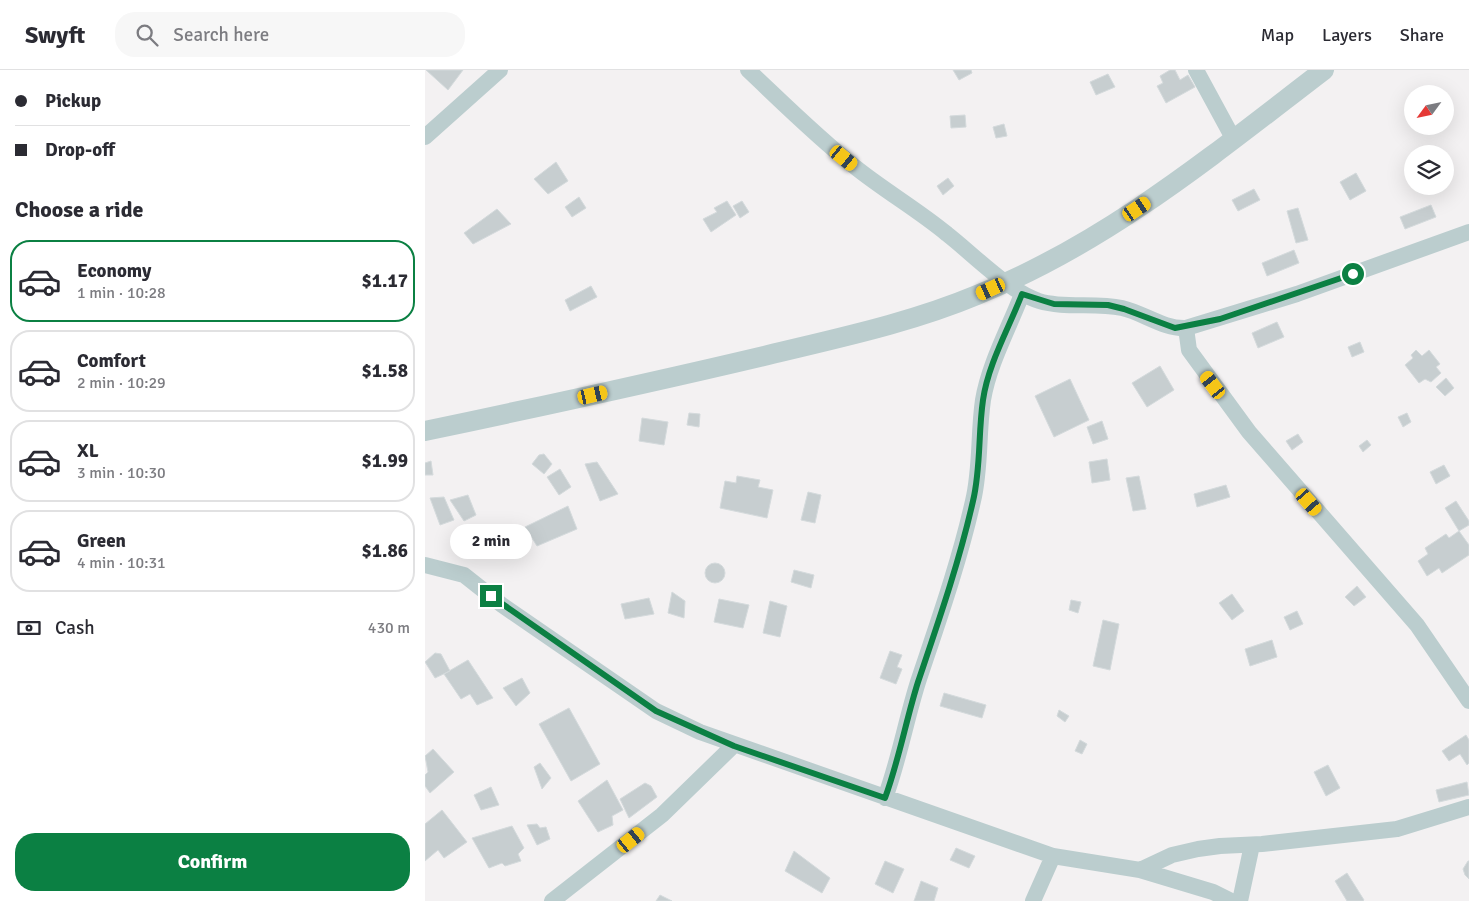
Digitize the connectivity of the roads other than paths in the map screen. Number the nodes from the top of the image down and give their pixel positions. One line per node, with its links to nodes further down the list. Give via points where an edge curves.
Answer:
1 (500, 70): 5 (street)
2 (748, 70): 8 (street, via 831,148)
3 (1195, 70): 6 (street)
4 (1324, 70): 6 (street)
5 (425, 137)
6 (1234, 140): 8 (street, via 1182,180)
7 (1469, 232): 9 (street, via 1297,294)
8 (1015, 288): 9 (street, via 1054,304 1108,305 1175,328); 10 (street, via 976,296 875,329); 14 (street, via 983,400 979,468 973,502)
9 (1186, 328): 12 (street, via 1189,350 1213,385 1285,474 1417,625)
10 (425, 431)
11 (425, 565): 13 (street, via 464,575 502,605 656,711)
12 (1469, 701)
13 (734, 746): 14 (street); 19 (street, via 662,815)
14 (885, 798): 17 (street)
15 (1469, 807): 16 (street, via 1397,829)
16 (1252, 845): 18 (street, via 1220,846 1172,855); 22 (street)
17 (1053, 856): 18 (street); 20 (street)
18 (1140, 870): 21 (street, via 1213,892)
19 (552, 901)
20 (1033, 901)
21 (1231, 901)
22 (1240, 901)

